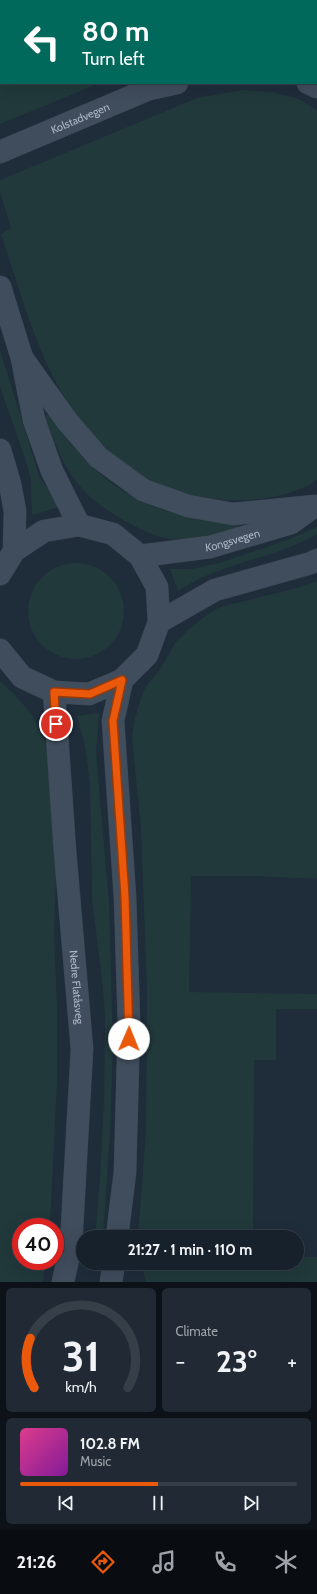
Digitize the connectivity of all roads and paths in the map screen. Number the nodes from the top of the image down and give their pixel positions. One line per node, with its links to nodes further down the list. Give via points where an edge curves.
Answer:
1 (170, 84): 2 (street, Kolstadvegen)
2 (154, 86): 3 (street, Kolstadvegen)
3 (0, 152)
4 (0, 287): 5 (street)
5 (22, 358): 7 (street, via 98,457 143,490 188,506 233,514); 8 (street, via 34,420 52,471)
6 (0, 450): 9 (street, via 15,510)
7 (316, 505): 10 (street, Kongsvegen, via 291,523 210,547)
8 (78, 525): 9 (street, via 44,531); 10 (street, via 113,534)
9 (14, 551): 12 (street)
10 (140, 556): 13 (street, via 157,587)
11 (317, 560): 13 (street, via 215,590)
12 (0, 574)
13 (159, 622): 15 (street, via 147,655)
14 (0, 650): 16 (street, via 22,677)
15 (122, 680): 16 (street, via 90,694); 17 (street, via 113,721 125,897 129,1024 125,1172)
16 (54, 692): 19 (street, Nedre Flatåsveg, via 82,1050 71,1245)
17 (118, 1230)
18 (113, 1270): 20 (street)
19 (63, 1282)
20 (111, 1282)

